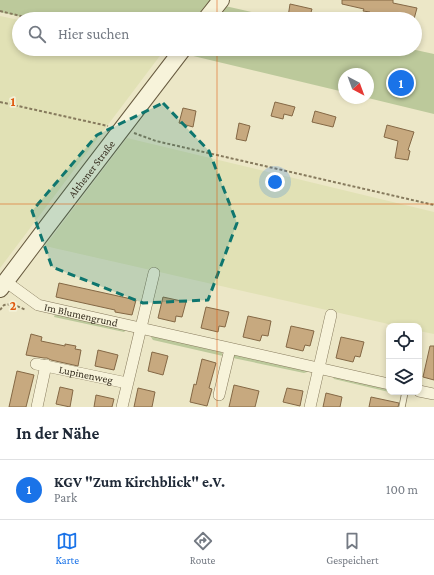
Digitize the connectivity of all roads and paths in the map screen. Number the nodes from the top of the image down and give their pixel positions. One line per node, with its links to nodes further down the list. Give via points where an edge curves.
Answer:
1 (220, 0): 3 (main road)
2 (0, 12): 4 (path)
3 (211, 12)
4 (12, 15)
5 (178, 56): 7 (main road, Althener Straße)
6 (0, 102): 7 (path)
7 (122, 130): 8 (path, via 156,141); 10 (main road, Althener Straße)
8 (434, 205)
9 (154, 273): 12 (street)
10 (3, 285): 12 (street, Im Blumengrund, via 38,306)
11 (331, 315): 14 (street)
12 (140, 328): 13 (street, Im Blumengrund); 15 (street)
13 (230, 349): 14 (street, Im Blumengrund); 18 (street)
14 (319, 368): 16 (street, Im Blumengrund); 23 (street)
15 (127, 383): 21 (street, Lupinenweg, via 41,365); 22 (street)
16 (386, 383)
17 (422, 392): 19 (street)
18 (219, 394)
19 (434, 394)
20 (404, 395): 24 (lane)
21 (37, 407)
22 (122, 407)
23 (310, 407)
24 (402, 407)

